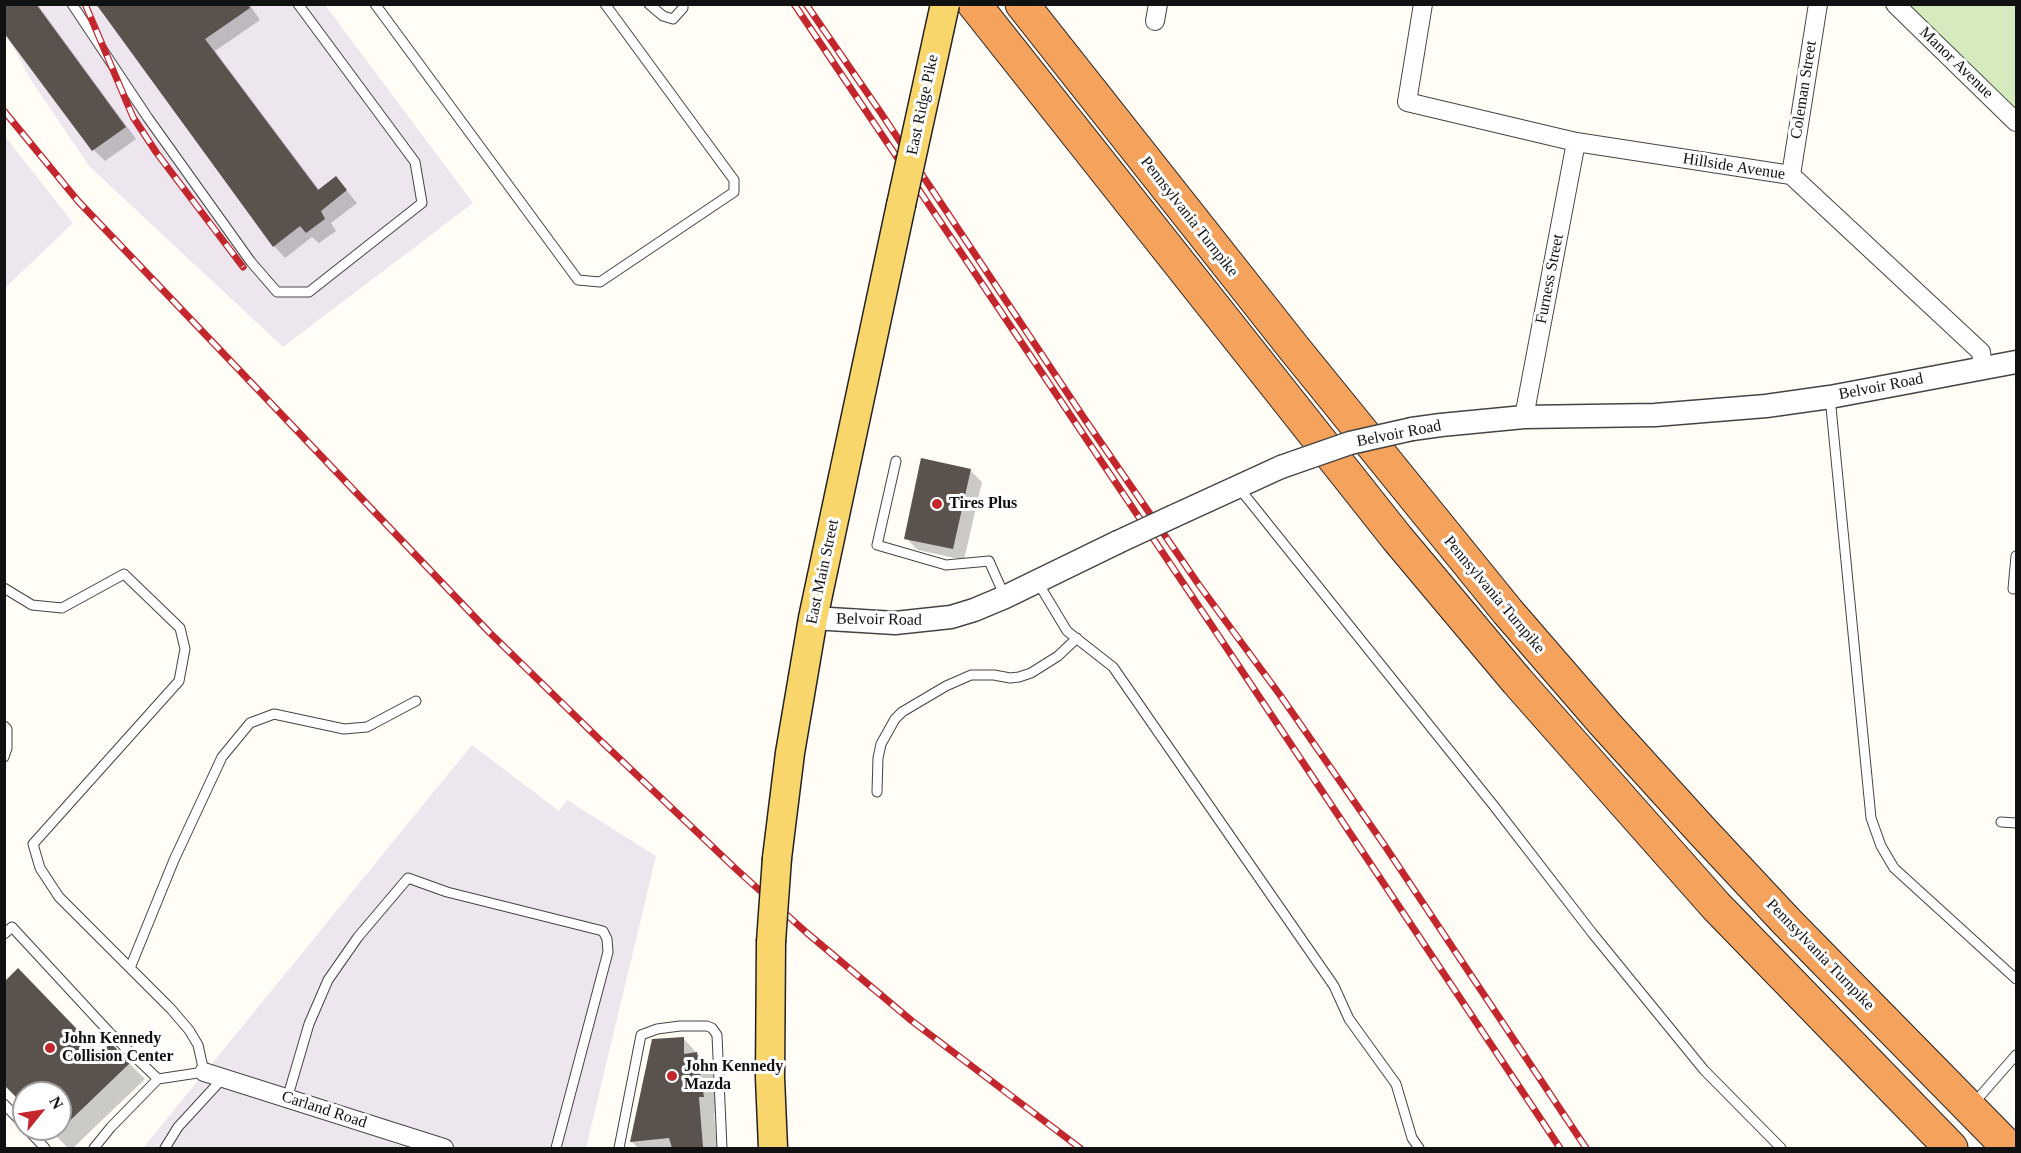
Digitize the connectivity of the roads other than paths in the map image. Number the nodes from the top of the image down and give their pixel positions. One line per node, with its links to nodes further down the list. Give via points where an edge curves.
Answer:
1 (72, 4): 2 (lane, via 251,262 277,291 309,292 422,203 415,162)
2 (298, 4)
3 (375, 4): 4 (lane, via 578,280 600,282 734,192 734,180)
4 (604, 4)
5 (649, 4): 6 (lane, via 663,16 674,19)
6 (683, 4)
7 (945, 4): 16 (main road, East Ridge Pike, bridge)
8 (975, 4): 54 (highway, via 1397,538 1516,681 1716,906)
9 (1022, 4): 44 (highway, Pennsylvania Turnpike, via 1508,612 1710,839)
10 (1424, 4): 14 (street, Hillside Avenue, via 1407,102)
11 (1818, 4): 15 (street, Coleman Street)
12 (1895, 4): 13 (street, Manor Avenue)
13 (2016, 122)
14 (1576, 142): 15 (street, Hillside Avenue); 20 (street, Furness Street)
15 (1791, 175): 18 (street, Hillside Avenue, via 1981,352)
16 (901, 205): 28 (main road, East Main Street)
17 (2016, 362): 18 (street, Belvoir Road)
18 (1983, 368): 19 (street, Belvoir Road)
19 (1830, 397): 20 (street, Belvoir Road, via 1714,412); 38 (lane, via 1864,757 1877,837 1894,868)
20 (1524, 417): 22 (street, Belvoir Road, bridge, via 1412,429 1350,443)
21 (896, 461): 27 (lane, via 877,545 946,565 989,561)
22 (1237, 486): 24 (street, Belvoir Road, bridge); 53 (lane, via 1697,1061)
23 (2016, 556): 26 (lane)
24 (1037, 581): 27 (street, Belvoir Road); 29 (lane, via 1067,631)
25 (4, 588): 37 (lane, via 32,605 62,608 124,574 180,628 185,649 178,681 33,844 40,868 59,897)
26 (2013, 589)
27 (1005, 597): 28 (street, Belvoir Road, via 974,610 927,621)
28 (813, 618): 51 (main road, East Main Street, bridge, via 777,858 771,942)
29 (1077, 638): 33 (lane, via 1058,656 1025,675 971,675 902,712 881,744); 52 (lane, via 1113,668 1334,986 1349,1019 1396,1084)
30 (416, 701): 37 (lane, via 367,727 344,729 274,714 250,723 222,757)
31 (4, 726): 32 (lane)
32 (4, 757)
33 (877, 792)
34 (2001, 822): 35 (lane)
35 (2016, 823)
36 (4, 934): 42 (lane, via 12,927)
37 (130, 968): 40 (lane, via 189,1030 198,1045)
38 (2016, 979)
39 (2016, 1055): 44 (lane)
40 (204, 1072): 41 (street, Carland Road); 42 (lane)
41 (223, 1078): 43 (street, Carland Road); 46 (lane, via 178,1127)
42 (158, 1079): 45 (lane)
43 (287, 1099): 47 (street, Carland Road); 48 (lane, via 309,1024 328,980 408,878 447,892 603,931 608,952)
44 (1969, 1109): 55 (highway, Pennsylvania Turnpike)
45 (94, 1149)
46 (165, 1149)
47 (444, 1149)
48 (556, 1149)
49 (619, 1149): 50 (lane, via 641,1035 680,1026 707,1026 717,1035)
50 (722, 1149)
51 (773, 1149)
52 (1419, 1149)
53 (1781, 1149)
54 (1951, 1149)
55 (2009, 1149)

